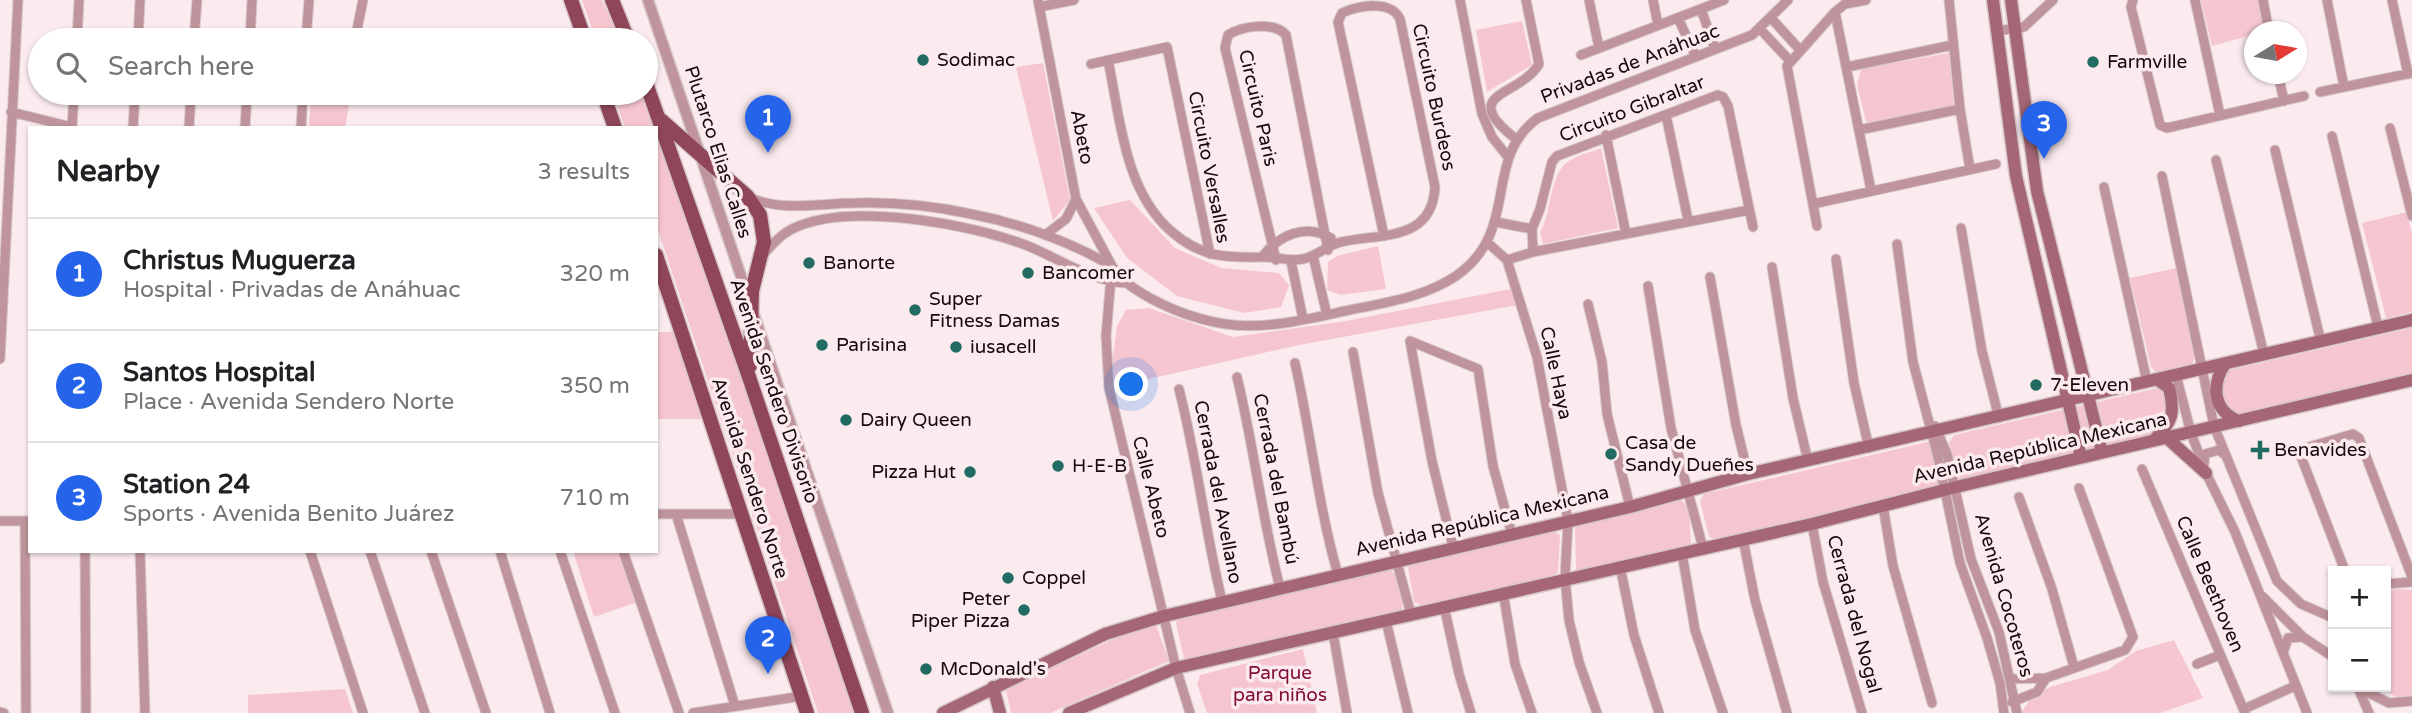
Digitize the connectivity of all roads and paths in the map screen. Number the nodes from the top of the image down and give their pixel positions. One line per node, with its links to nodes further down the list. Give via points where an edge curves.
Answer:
1 (18, 0): 72 (street)
2 (79, 0): 35 (street)
3 (140, 0): 36 (street)
4 (197, 0): 37 (street)
5 (252, 0): 38 (street)
6 (309, 0): 39 (street)
7 (363, 0): 40 (street)
8 (571, 0): 41 (main road)
9 (612, 0): 42 (main road)
10 (648, 0): 43 (street, Plutarco Elias Calles)
11 (1074, 0): 28 (street)
12 (1460, 0): 90 (street, via 1482,114 1492,138)
13 (1526, 0): 87 (street, via 1539,64 1491,102 1496,122)
14 (1589, 0): 49 (street)
15 (1653, 0): 34 (street)
16 (1787, 0): 32 (street, Privadas de Anáhuac)
17 (1866, 0): 30 (street, via 1845,4)
18 (1949, 0): 48 (street)
19 (1993, 0): 47 (main road)
20 (2011, 0): 46 (main road)
21 (2053, 0): 46 (street, via 2031,22)
22 (2133, 0): 74 (street, via 2157,122 2167,128)
23 (2195, 0): 74 (street)
24 (2263, 0): 33 (street)
25 (2327, 0): 60 (street)
26 (2392, 0): 58 (street)
27 (1721, 1): 29 (street)
28 (1039, 4): 98 (street, Abeto)
29 (1701, 9): 31 (street); 50 (street)
30 (1835, 12): 51 (street); 57 (street)
31 (1678, 18): 34 (street); 53 (street)
32 (1771, 18): 45 (street, Privadas de Anáhuac); 51 (street)
33 (2267, 21)
34 (1658, 25): 49 (street)
35 (78, 28)
36 (139, 28)
37 (195, 28)
38 (251, 28)
39 (307, 28)
40 (357, 28)
41 (581, 28)
42 (623, 28)
43 (657, 28)
44 (658, 30): 89 (street, Plutarco Elias Calles)
45 (1761, 30): 50 (street, Privadas de Anáhuac); 55 (street)
46 (2014, 30): 47 (street); 155 (main road, via 2037,191)
47 (1996, 31): 156 (main road, via 2016,176)
48 (1953, 45): 57 (street); 71 (street)
49 (1599, 48): 52 (street)
50 (1715, 49): 53 (street, Privadas de Anáhuac)
51 (1800, 50): 55 (street)
52 (1581, 55)
53 (1696, 57): 87 (street, Privadas de Anáhuac, via 1552,112 1527,126)
54 (1108, 60): 56 (street); 120 (street, Circuito Versalles, via 1140,190 1172,231); 120 (street, Circuito Versalles, via 1167,47)
55 (1790, 61): 100 (street, via 1786,73)
56 (1091, 64)
57 (1847, 67): 84 (street)
58 (2410, 73): 60 (street)
59 (2280, 84): 63 (street)
60 (2344, 87): 61 (street)
61 (2320, 92)
62 (2304, 96): 63 (street)
63 (2284, 101): 74 (street)
64 (73, 105): 77 (street)
65 (135, 105): 78 (street)
66 (190, 105): 79 (street)
67 (247, 105): 80 (street)
68 (302, 105): 81 (street)
69 (607, 105): 82 (main road)
70 (655, 105): 75 (main road, Avenida Sendero Divisorio)
71 (1960, 109): 84 (street); 93 (street)
72 (11, 112): 76 (street); 142 (street)
73 (1666, 115): 85 (street, Circuito Gibraltar); 101 (street, Circuito Gibraltar, via 1712,96 1723,97); 104 (street)
74 (2220, 115)
75 (660, 119): 89 (main road); 150 (main road, Avenida Sendero Divisorio)
76 (68, 126)
77 (72, 126)
78 (134, 126)
79 (189, 126)
80 (246, 126)
81 (301, 126)
82 (614, 126)
83 (2390, 128): 103 (street)
84 (1859, 130): 96 (street)
85 (1606, 135): 109 (street, Circuito Gibraltar, via 1562,152 1552,162); 110 (street)
86 (2332, 136): 140 (street)
87 (1516, 139): 90 (street, Privadas de Anáhuac)
88 (2275, 149): 141 (street)
89 (699, 153): 97 (main road); 136 (street, Plutarco Elias Calles)
90 (1508, 157): 105 (street, Privadas de Anáhuac)
91 (2216, 160): 144 (street)
92 (1996, 164): 93 (street)
93 (1970, 169): 96 (street)
94 (2162, 176): 148 (street)
95 (2104, 187): 153 (street)
96 (1871, 190): 100 (street)
97 (747, 196): 99 (street, Privadas de Anáhuac, via 760,202 800,205); 123 (main road, via 764,229)
98 (1076, 199): 111 (street, via 1061,225); 128 (street, Abeto)
99 (880, 203): 102 (street); 111 (street, Privadas de Anáhuac, via 973,214)
100 (1813, 204): 106 (street)
101 (1749, 209): 104 (street); 107 (street, Circuito Gibraltar)
102 (881, 216): 123 (street, Privadas de Anáhuac, via 800,225 780,236); 132 (street, Privadas de Anáhuac, via 964,227 1000,237)
103 (2412, 216)
104 (1688, 220): 110 (street)
105 (1496, 222): 109 (street); 115 (street, Privadas de Anáhuac)
106 (1817, 226)
107 (1753, 227)
108 (1961, 228): 157 (street, via 1982,351)
109 (1532, 229): 119 (street, Circuito Gibraltar)
110 (1626, 234): 119 (street)
111 (1045, 235): 128 (street, Privadas de Anáhuac)
112 (1326, 235): 114 (street); 117 (street, via 1303,231); 117 (street, Circuito Paris, via 1286,35 1269,27 1237,30 1228,35 1225,48); 118 (street, Circuito Paris)
113 (1384, 236): 113 (street, Circuito Burdeos, via 1407,231 1422,221 1433,206 1435,187 1400,19 1397,11 1381,3 1342,13 1338,23); 114 (street)
114 (1338, 243): 118 (street)
115 (1488, 243): 126 (street); 137 (street, Privadas de Anáhuac, via 1457,275 1435,288)
116 (1897, 244): 160 (street, via 1913,362)
117 (1271, 245): 122 (street); 125 (street, Circuito Paris)
118 (1328, 250): 121 (street)
119 (1533, 252): 126 (street)
120 (1210, 254): 122 (street, via 1241,260)
121 (1313, 256): 127 (street); 137 (street)
122 (1262, 257): 125 (street)
123 (760, 258): 136 (main road)
124 (1836, 259): 163 (street, via 1854,383)
125 (1276, 260): 127 (street)
126 (1507, 260): 182 (street, Calle Haya, via 1537,357)
127 (1291, 261): 138 (street)
128 (1112, 266): 132 (street, Calle Abeto); 133 (street, Privadas de Anáhuac)
129 (1772, 267): 166 (street)
130 (659, 273): 179 (main road, Avenida Sendero Norte)
131 (1710, 277): 170 (street)
132 (1110, 283): 133 (street, Privadas de Anáhuac); 210 (street, Calle Abeto, via 1109,388)
133 (1127, 284): 138 (street, Privadas de Anáhuac, via 1183,314 1225,324)
134 (1648, 286): 173 (street, via 1671,428)
135 (1588, 304): 175 (street, via 1602,362 1607,414)
136 (751, 307): 150 (main road); 246 (street, Plutarco Elias Calles)
137 (1326, 315): 138 (street, Privadas de Anáhuac)
138 (1303, 319)
139 (2412, 320): 140 (main road, Avenida República Mexicana)
140 (2378, 327): 141 (main road, Avenida República Mexicana)
141 (2320, 342): 144 (main road, Avenida República Mexicana)
142 (0, 346): 145 (street)
143 (1353, 352): 197 (street, via 1378,493)
144 (2264, 354): 147 (main road, Avenida República Mexicana)
145 (0, 359)
146 (1295, 363): 200 (street, via 1320,509)
147 (2225, 364): 148 (main road, Avenida República Mexicana); 158 (main road, via 2216,379 2217,396 2224,413)
148 (2203, 369): 149 (main road, Avenida República Mexicana); 159 (street)
149 (2176, 375): 153 (main road, Avenida República Mexicana); 161 (street)
150 (750, 377): 245 (main road, Avenida Sendero Divisorio)
151 (1237, 377): 204 (street, Cerrada del Bambú)
152 (2412, 380): 158 (main road, Avenida República Mexicana)
153 (2152, 381): 155 (main road, Avenida República Mexicana); 162 (main road, via 2169,388 2174,415)
154 (1179, 389): 207 (street, Cerrada del Avellano)
155 (2090, 396): 156 (main road, Avenida República Mexicana); 164 (main road)
156 (2067, 402): 157 (main road, Avenida República Mexicana); 165 (main road)
157 (1999, 418): 160 (main road, Avenida República Mexicana)
158 (2239, 421): 159 (main road, Avenida República Mexicana)
159 (2214, 426): 161 (main road, Avenida República Mexicana); 167 (street)
160 (1936, 433): 163 (main road, Avenida República Mexicana); 171 (street)
161 (2191, 433): 162 (main road, Avenida República Mexicana); 169 (street)
162 (2161, 439): 164 (main road, Avenida República Mexicana); 169 (main road)
163 (1869, 448): 166 (main road, Avenida República Mexicana)
164 (2102, 452): 165 (main road, Avenida República Mexicana)
165 (2081, 457): 171 (main road, Avenida República Mexicana)
166 (1808, 461): 170 (main road, Avenida República Mexicana)
167 (2229, 463): 169 (street, via 2219,450 2209,450 2203,459); 211 (street, via 2277,581 2301,604)
168 (2142, 469): 217 (street, Calle Beethoven)
169 (2207, 473): 206 (street)
170 (1748, 474): 173 (main road, Avenida República Mexicana)
171 (1951, 488): 176 (main road, Avenida República Mexicana); 222 (street, Avenida Cocoteros, via 1971,559 2000,632); 232 (street, Avenida Cocoteros, via 1960,563 1987,638)
172 (2079, 488): 219 (street, via 2133,637 2124,650)
173 (1690, 491): 175 (main road, Avenida República Mexicana); 187 (street)
174 (2019, 497): 219 (street)
175 (1630, 506): 182 (main road, Avenida República Mexicana)
176 (1883, 506): 183 (main road, Avenida República Mexicana); 230 (street, via 1893,566)
177 (658, 514): 178 (street)
178 (676, 514): 179 (street); 231 (street)
179 (742, 514): 227 (main road, Avenida Sendero Norte)
180 (0, 521): 181 (street)
181 (27, 521): 234 (street)
182 (1567, 521): 184 (main road, Avenida República Mexicana); 201 (street, Calle Haya)
183 (1812, 524): 185 (main road, Avenida República Mexicana); 259 (street, Cerrada del Nogal, via 1823,582)
184 (1512, 535): 186 (main road, Avenida República Mexicana); 186 (street, via 1493,466 1478,369 1410,341)
185 (1742, 539): 187 (main road, Avenida República Mexicana); 258 (street)
186 (1453, 547): 197 (main road, Avenida República Mexicana)
187 (1703, 548): 196 (main road, Avenida República Mexicana)
188 (85, 553): 235 (street)
189 (140, 553): 236 (street)
190 (311, 553): 237 (street)
191 (371, 553): 238 (street)
192 (432, 553): 239 (street)
193 (501, 553): 240 (street)
194 (561, 553): 241 (street)
195 (623, 553): 242 (street)
196 (1682, 553): 198 (main road, Avenida República Mexicana); 257 (street, via 1691,612)
197 (1398, 562): 200 (main road, Avenida República Mexicana); 209 (street)
198 (1620, 566): 201 (main road, Avenida República Mexicana); 256 (street, via 1634,635)
199 (2343, 566): 202 (street, via 2300,454 2302,449 2353,434 2359,438)
200 (1338, 575): 204 (main road, Avenida República Mexicana)
201 (1565, 579): 205 (main road, Avenida República Mexicana); 255 (street, Calle Haya, via 1573,640)
202 (2412, 579): 203 (street)
203 (2391, 583)
204 (1280, 588): 207 (main road, Avenida República Mexicana)
205 (1503, 592): 208 (main road, Avenida República Mexicana); 254 (street, via 1516,664)
206 (2259, 593): 214 (street); 216 (street)
207 (1222, 601): 210 (main road, Avenida República Mexicana)
208 (1444, 606): 209 (main road, Avenida República Mexicana); 253 (street)
209 (1411, 614): 212 (main road, Avenida República Mexicana)
210 (1164, 616): 220 (street, Calle Abeto); 224 (main road, Avenida República Mexicana, via 1105,634)
211 (2328, 616)
212 (1386, 621): 213 (main road, Avenida República Mexicana); 252 (street)
213 (1333, 633): 220 (main road, Avenida República Mexicana); 251 (street)
214 (2303, 637): 215 (street); 216 (street, via 2288,638)
215 (2328, 651)
216 (2282, 654): 223 (street)
217 (2220, 655): 218 (street); 233 (street, Calle Beethoven)
218 (2197, 664)
219 (2074, 667): 221 (street)
220 (1176, 668): 249 (main road, Avenida República Mexicana); 250 (street, Calle Abeto)
221 (2046, 678): 222 (street); 228 (street, via 2037,692)
222 (2011, 679): 228 (street, Avenida Cocoteros)
223 (2295, 686): 233 (street); 261 (street)
224 (993, 687): 247 (main road, Avenida República Mexicana); 248 (main road)
225 (2360, 692): 262 (street)
226 (2368, 692): 229 (street, via 2389,703)
227 (802, 696): 231 (street); 244 (main road, Avenida Sendero Norte)
228 (2015, 701): 232 (street); 260 (street, Avenida Cocoteros)
229 (2412, 701)
230 (1932, 704)
231 (735, 706): 243 (street)
232 (2003, 708)
233 (2245, 711)
234 (26, 713)
235 (86, 713)
236 (145, 713)
237 (363, 713)
238 (425, 713)
239 (486, 713)
240 (550, 713)
241 (615, 713)
242 (679, 713)
243 (693, 713)
244 (807, 713)
245 (862, 713)
246 (888, 713)
247 (943, 713)
248 (1000, 713)
249 (1069, 713)
250 (1190, 713)
251 (1347, 713)
252 (1408, 713)
253 (1471, 713)
254 (1532, 713)
255 (1597, 713)
256 (1659, 713)
257 (1723, 713)
258 (1787, 713)
259 (1862, 713)
260 (2017, 713)
261 (2307, 713)
262 (2369, 713)

